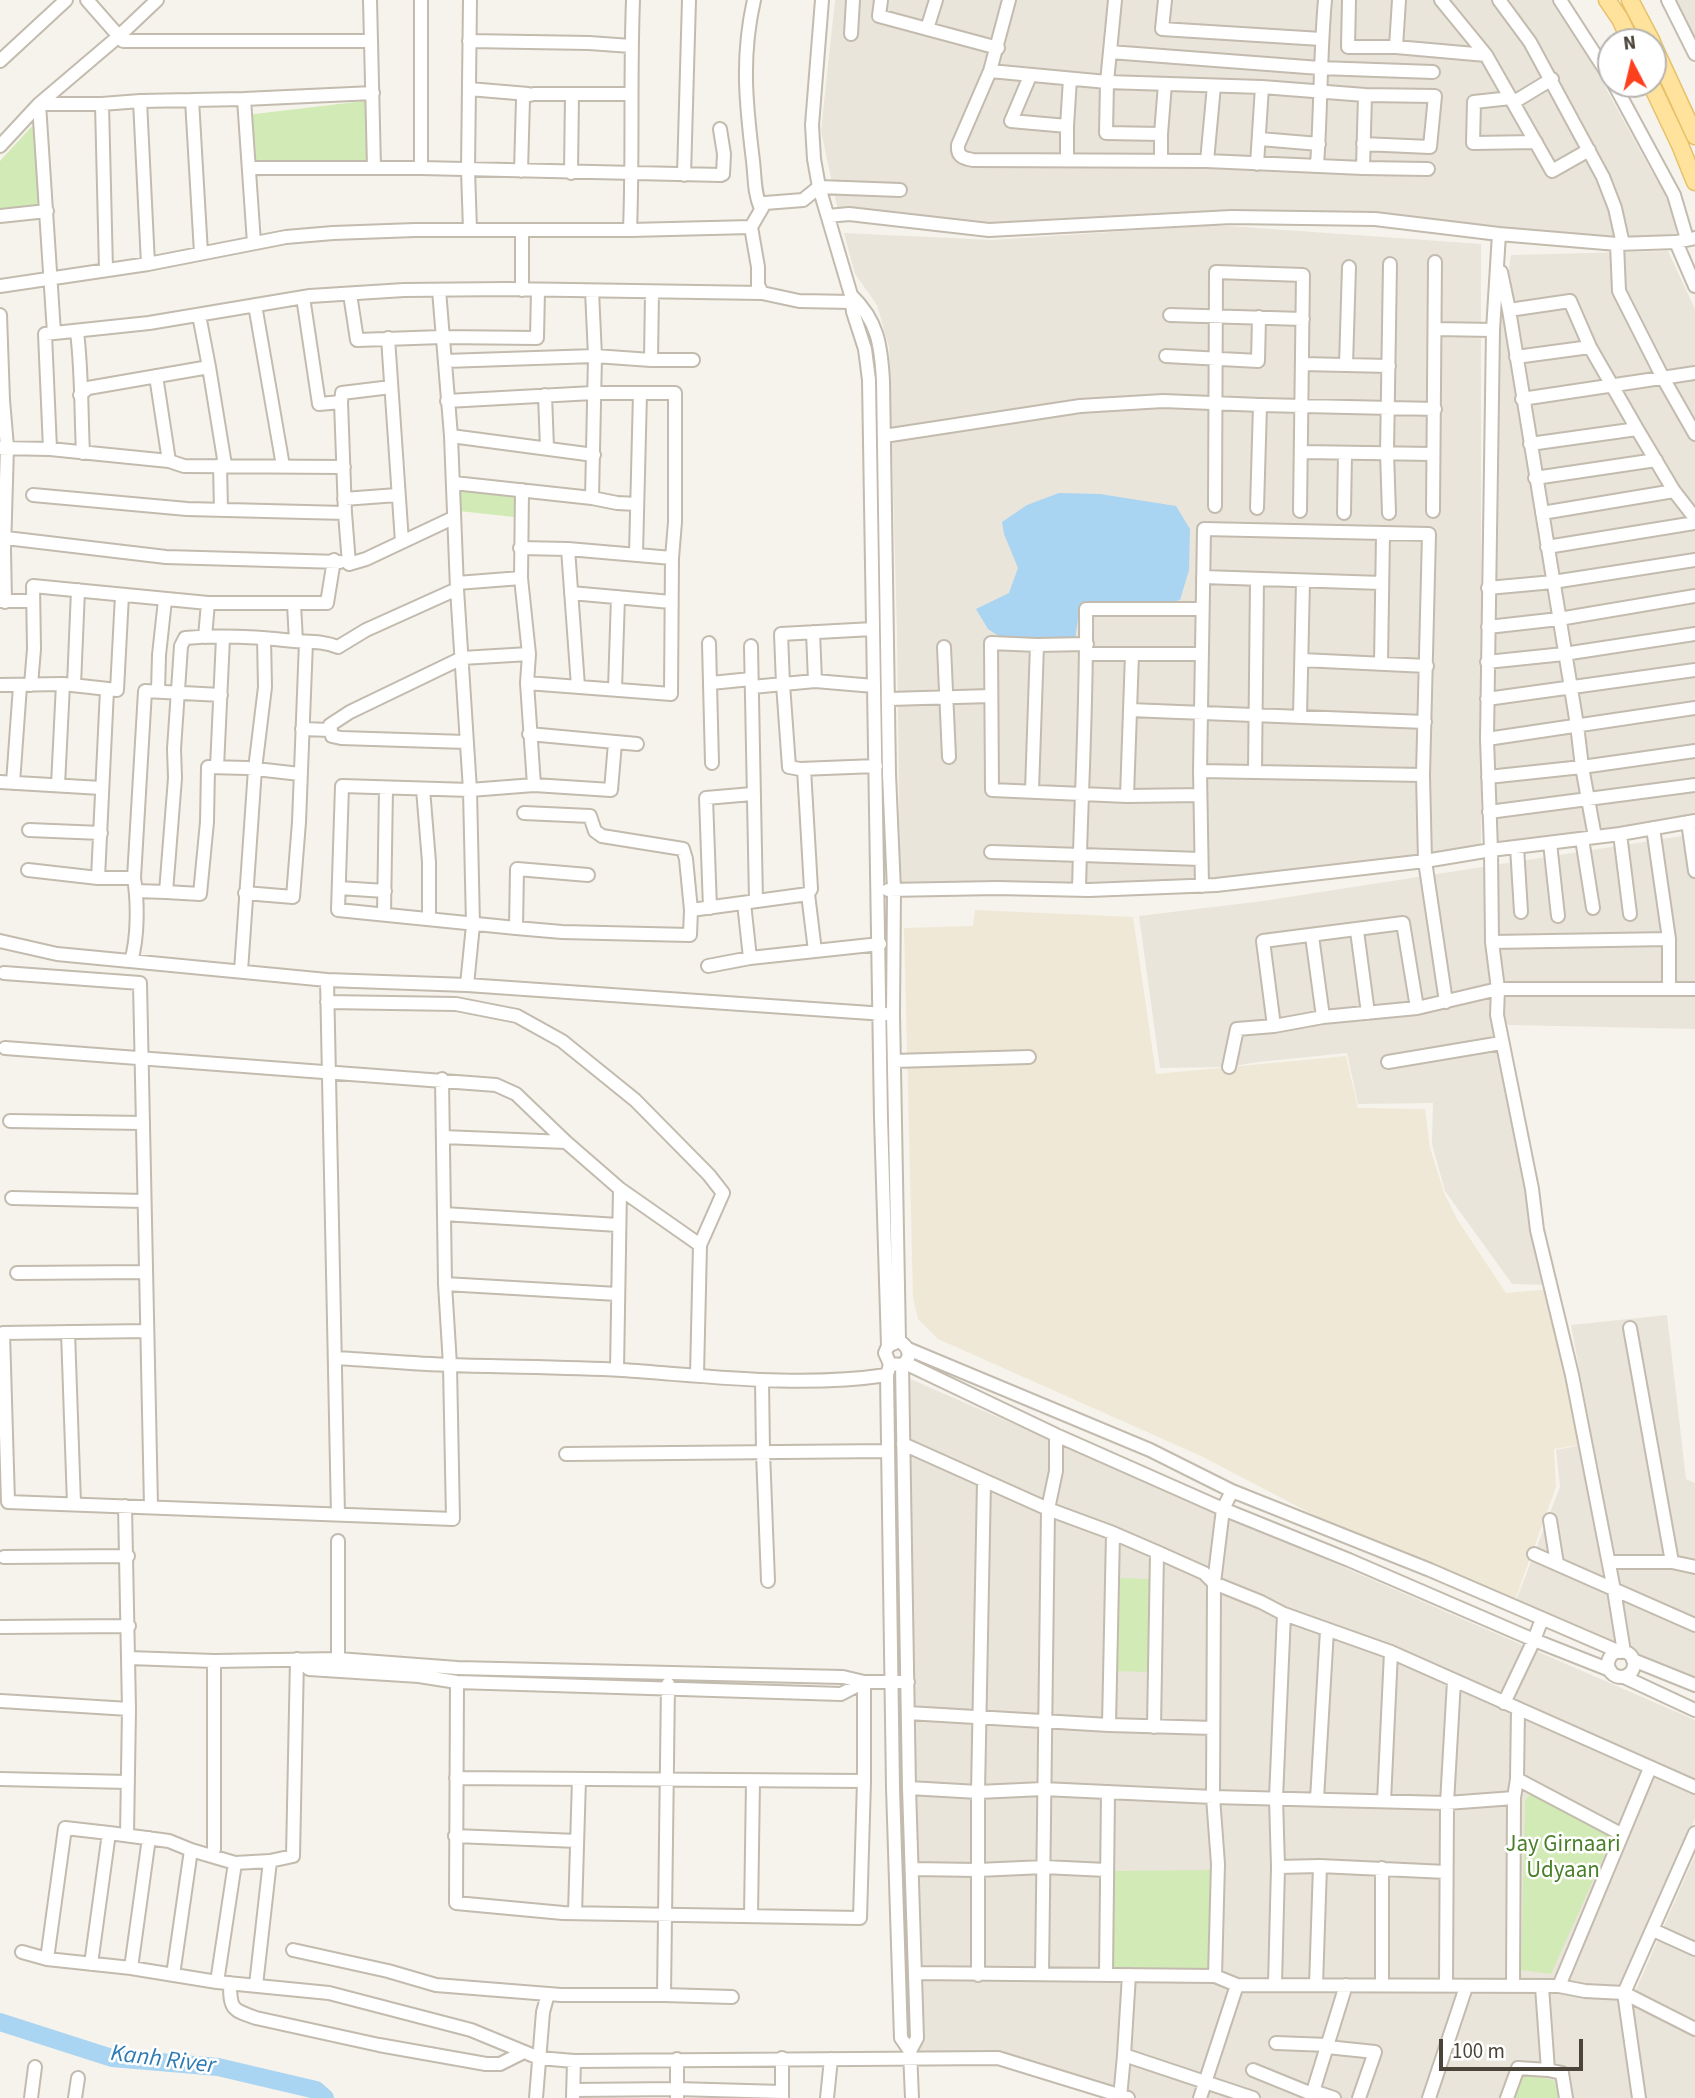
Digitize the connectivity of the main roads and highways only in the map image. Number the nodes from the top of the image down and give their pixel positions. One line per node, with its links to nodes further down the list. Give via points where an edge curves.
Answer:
1 (1607, 0): 3 (main road)
2 (1630, 0): 4 (main road)
3 (1624, 28)
4 (1644, 28)
5 (1667, 75): 7 (main road)
6 (1657, 98): 8 (main road)
7 (1695, 136)
8 (1695, 181)

